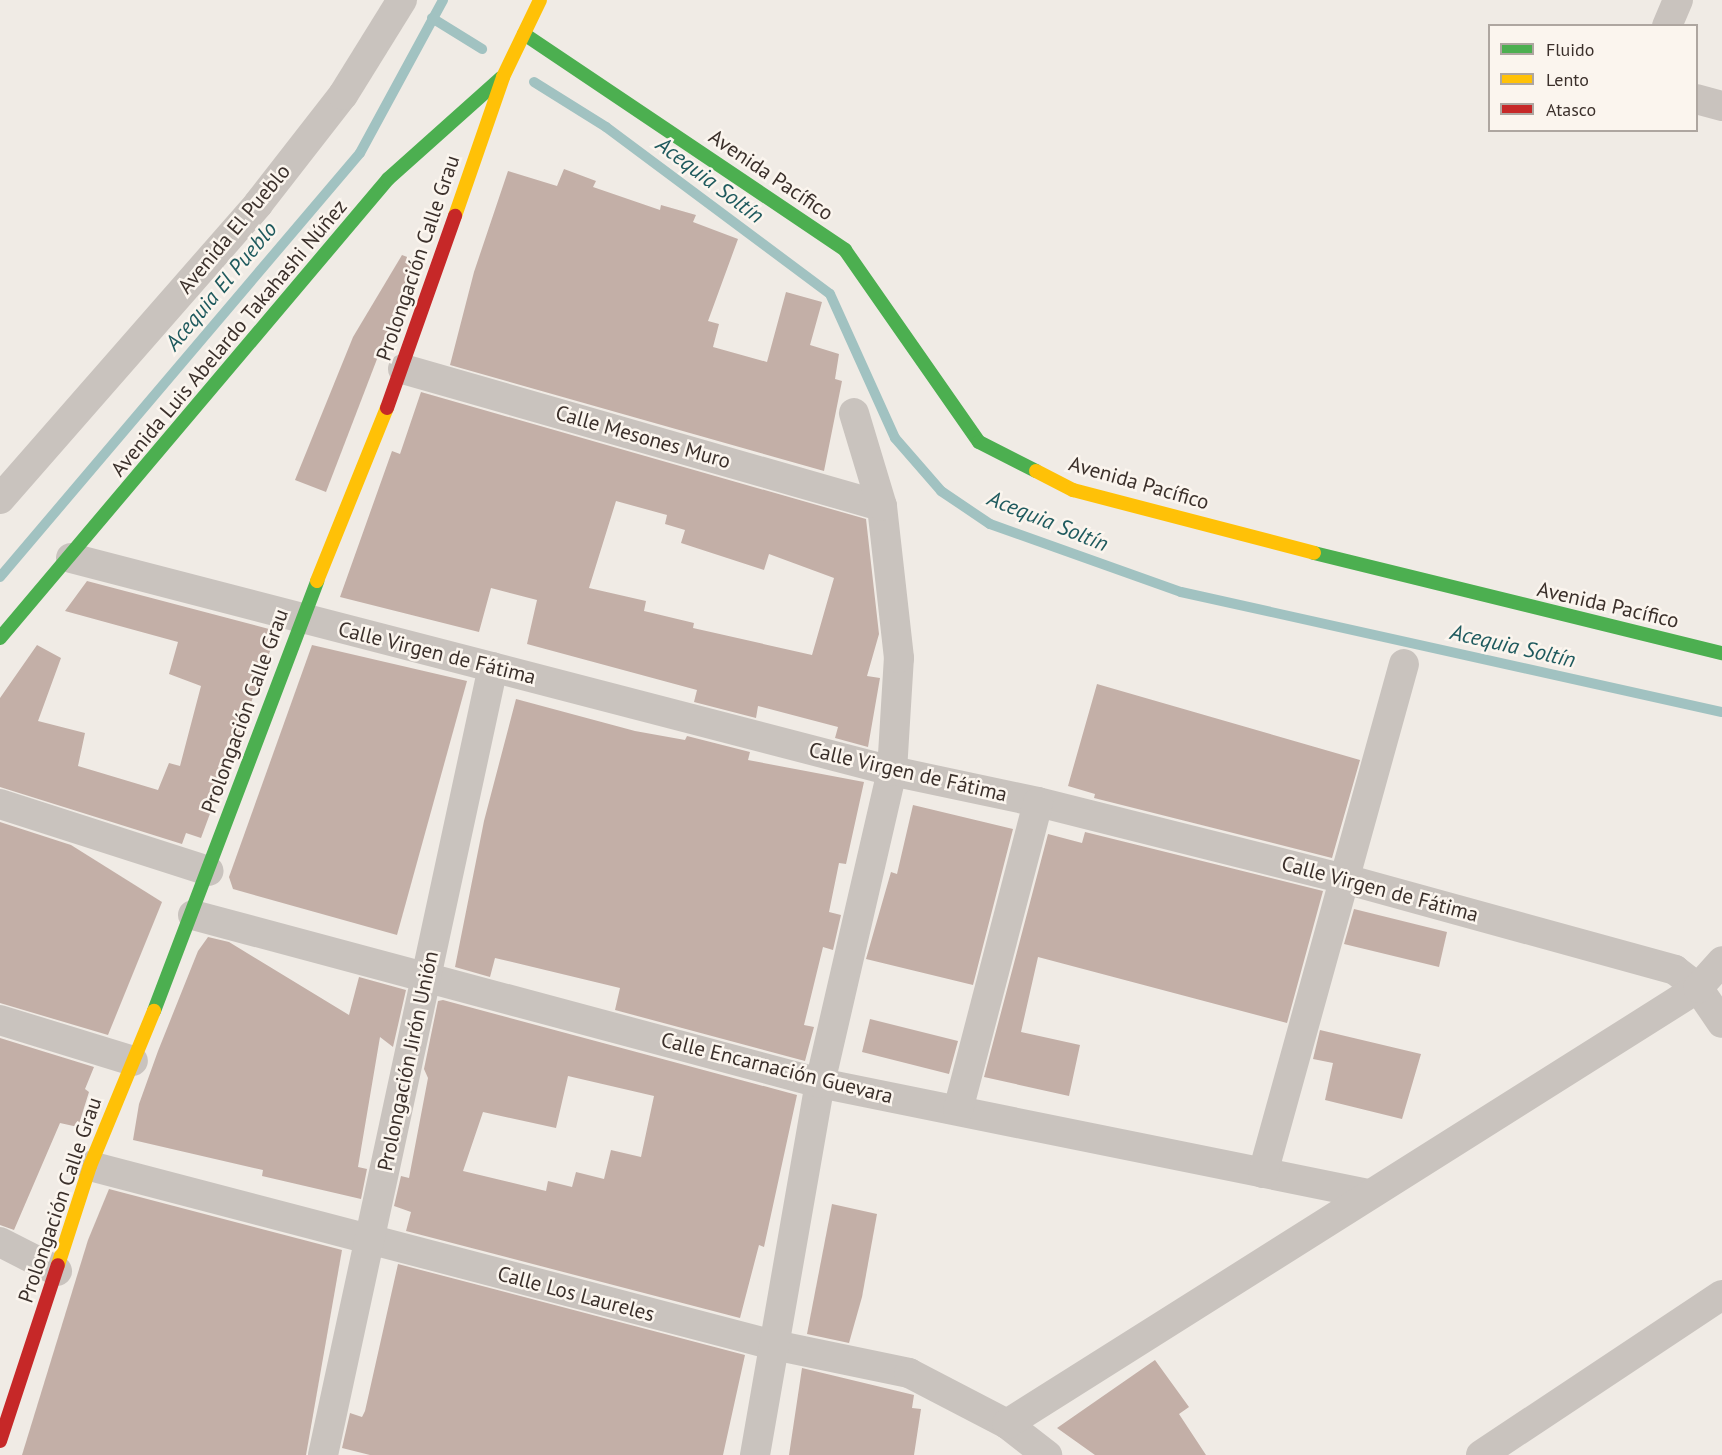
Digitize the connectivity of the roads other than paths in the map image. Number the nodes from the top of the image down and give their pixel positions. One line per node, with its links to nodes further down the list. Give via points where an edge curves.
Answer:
1 (402, 0): 11 (street, Avenida El Pueblo, via 343,95 258,204)
2 (540, 0): 5 (main road, Prolongación Calle Grau)
3 (1678, 0): 4 (street)
4 (1668, 24)
5 (524, 34): 6 (main road, Prolongación Calle Grau); 16 (main road, Avenida Pacífico, via 844,250 979,441 1073,490 1486,598)
6 (503, 77): 9 (main road, Prolongación Calle Grau); 13 (main road, Avenida Luis Abelardo Takahashi Núñez, via 388,179)
7 (1698, 100): 8 (street)
8 (1722, 106)
9 (403, 369): 12 (street, Calle Mesones Muro); 14 (main road, Prolongación Calle Grau)
10 (854, 413): 12 (street)
11 (0, 499)
12 (882, 506): 19 (street, via 899,658)
13 (71, 558): 14 (street, Calle Virgen de Fátima); 15 (main road, Avenida Luis Abelardo Takahashi Núñez)
14 (302, 619): 18 (street, Calle Virgen de Fátima); 22 (main road, Prolongación Calle Grau)
15 (0, 638)
16 (1722, 653)
17 (1404, 664): 23 (street)
18 (493, 667): 19 (street, Calle Virgen de Fátima); 26 (street, Prolongación Jirón Unión)
19 (892, 771): 20 (street, Calle Virgen de Fátima); 31 (street)
20 (1038, 802): 23 (street, Calle Virgen de Fátima); 32 (street)
21 (0, 804): 22 (street)
22 (208, 871): 24 (main road, Prolongación Calle Grau)
23 (1345, 879): 27 (street, Calle Virgen de Fátima, via 1675,970); 34 (street)
24 (193, 915): 26 (street, Calle Encarnación Guevara); 30 (main road, Prolongación Calle Grau)
25 (1722, 961): 27 (street)
26 (426, 977): 31 (street, Calle Encarnación Guevara); 36 (street, Prolongación Jirón Unión)
27 (1698, 988): 29 (street, Calle Virgen de Fátima); 35 (street)
28 (0, 1020): 30 (street)
29 (1722, 1023)
30 (133, 1061): 33 (main road, Prolongación Calle Grau)
31 (820, 1083): 32 (street, Calle Encarnación Guevara); 40 (street)
32 (958, 1110): 34 (street, Calle Encarnación Guevara)
33 (90, 1166): 36 (street, Calle Los Laureles); 38 (main road, Prolongación Calle Grau)
34 (1263, 1173): 35 (street, Calle Encarnación Guevara)
35 (1368, 1194): 41 (street)
36 (369, 1240): 40 (street, Calle Los Laureles); 43 (street, Prolongación Jirón Unión)
37 (0, 1242): 38 (street)
38 (57, 1270): 42 (main road, Prolongación Calle Grau)
39 (1722, 1294): 46 (street)
40 (774, 1345): 41 (street, Calle Los Laureles, via 909,1373); 44 (street)
41 (1007, 1424): 45 (street, Calle Los Laureles)
42 (0, 1441)
43 (323, 1455)
44 (755, 1455)
45 (1047, 1455)
46 (1481, 1455)

